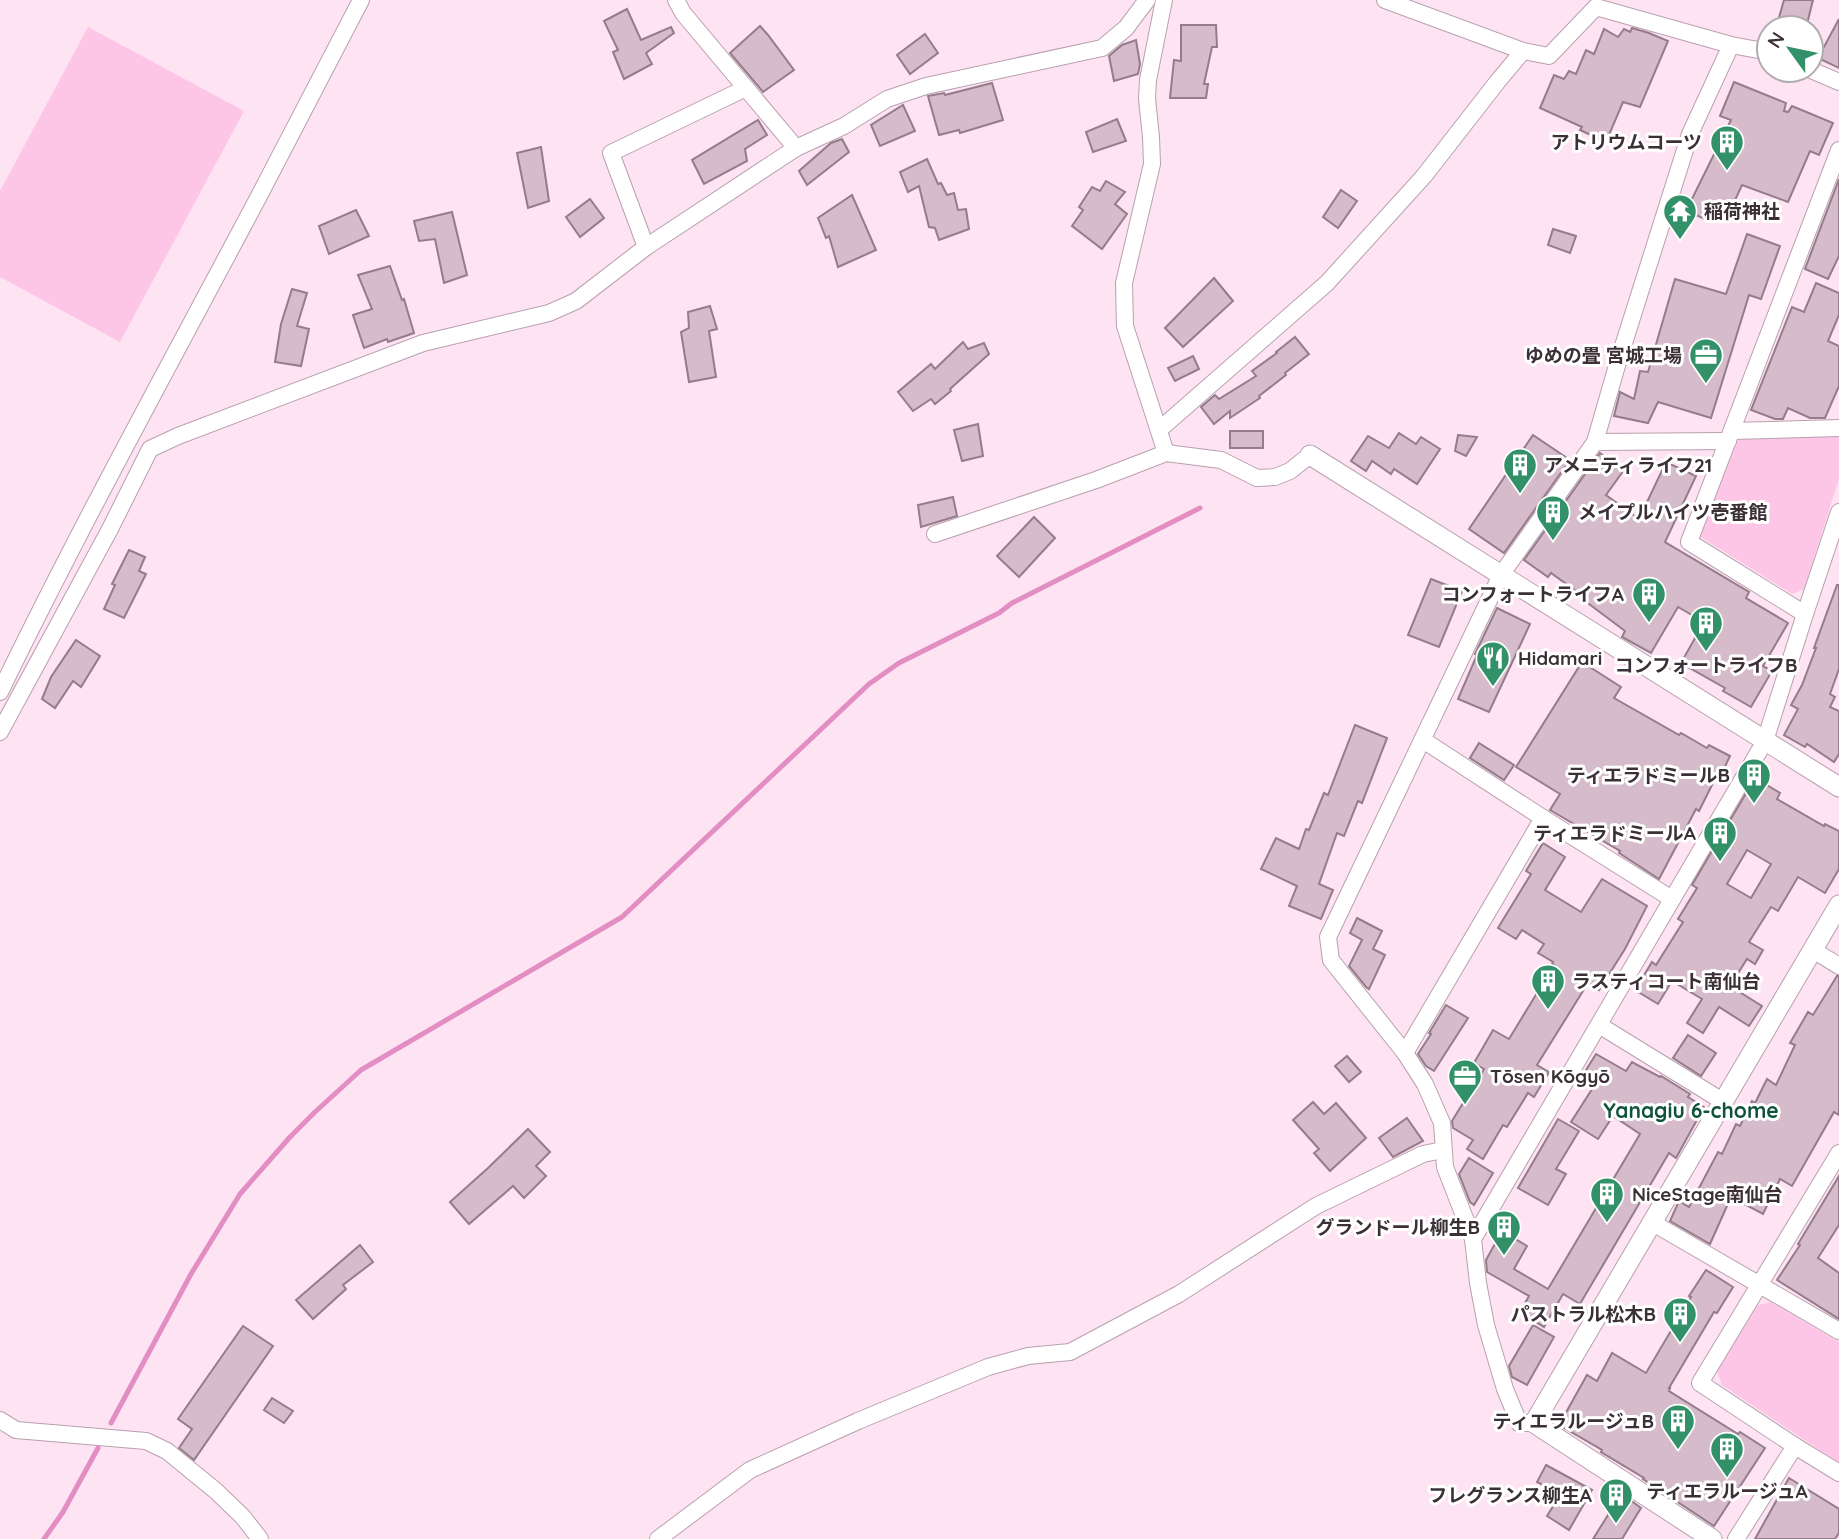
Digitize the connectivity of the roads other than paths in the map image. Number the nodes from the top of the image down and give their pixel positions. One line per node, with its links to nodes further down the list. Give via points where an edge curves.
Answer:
1 (361, 0): 24 (street, via 45,598)
2 (676, 0): 9 (street)
3 (1147, 0): 10 (street, via 1126,28 1102,48 926,86 887,99)
4 (1164, 0): 14 (street, via 1146,99 1152,164 1124,283 1125,326)
5 (1385, 0): 8 (street)
6 (1731, 45): 7 (street); 8 (street, via 1596,7 1549,56); 16 (street, via 1690,134)
7 (1755, 49)
8 (1523, 51): 14 (street, via 1424,176 1327,283)
9 (746, 88): 10 (street); 12 (street, via 611,153)
10 (796, 148): 12 (street)
11 (1839, 150): 15 (street)
12 (646, 247): 25 (street, via 576,301 549,313 423,343 150,449)
13 (1839, 428): 15 (street)
14 (1159, 430): 17 (street)
15 (1730, 436): 16 (street); 23 (street, via 1689,542)
16 (1595, 442): 22 (street)
17 (1166, 453): 18 (street, via 1221,460 1257,478 1290,471); 20 (street)
18 (1310, 455): 22 (street)
19 (1839, 512): 21 (street)
20 (935, 534)
21 (1835, 540): 23 (street)
22 (1501, 575): 26 (street); 27 (street)
23 (1805, 614): 27 (street)
24 (0, 692)
25 (0, 732)
26 (1423, 740): 29 (street); 35 (street, via 1328,937 1331,960)
27 (1765, 741): 28 (street); 30 (street)
28 (1839, 787)
29 (1542, 818): 30 (street); 35 (street)
30 (1672, 899): 34 (street)
31 (1839, 905): 32 (street)
32 (1813, 950): 33 (street); 36 (street)
33 (1839, 966)
34 (1599, 1025): 36 (street); 40 (street)
35 (1405, 1053): 37 (street, via 1441,1123)
36 (1724, 1102): 39 (street)
37 (1443, 1150): 40 (street, via 1445,1167); 48 (street, via 1423,1154 1316,1206 1179,1294 1070,1352 1028,1356 988,1367 750,1470)
38 (1839, 1153): 41 (street)
39 (1653, 1223): 41 (street); 44 (street)
40 (1473, 1239): 44 (street, via 1486,1325 1505,1388 1519,1423)
41 (1760, 1285): 42 (street); 45 (street, via 1700,1383)
42 (1839, 1331)
43 (0, 1420): 47 (street, via 16,1430 145,1441 167,1451 243,1517)
44 (1534, 1423): 49 (street)
45 (1795, 1447): 46 (street); 50 (street)
46 (1839, 1473)
47 (260, 1539)
48 (658, 1539)
49 (1712, 1539)
50 (1736, 1539)

